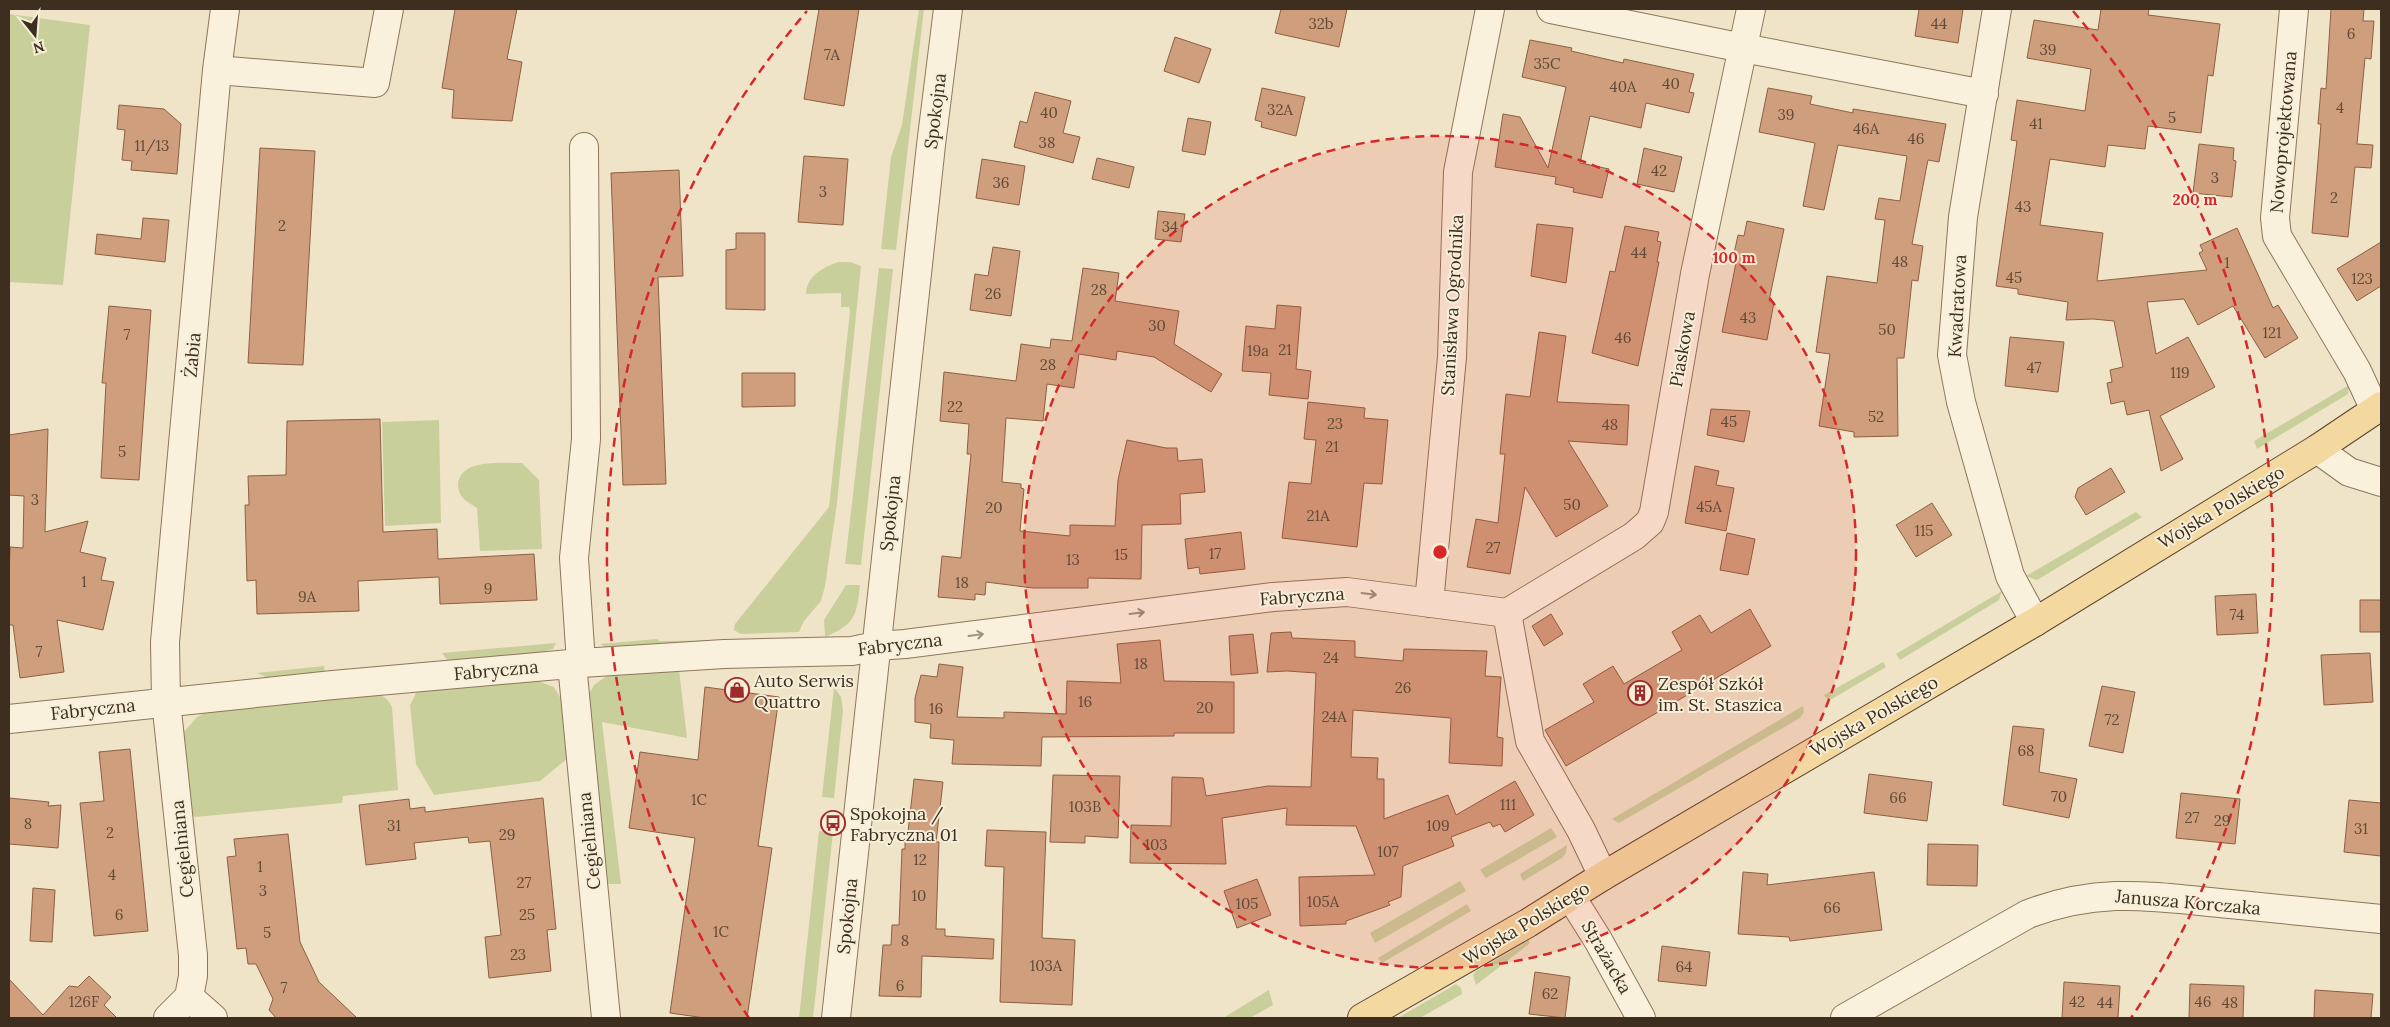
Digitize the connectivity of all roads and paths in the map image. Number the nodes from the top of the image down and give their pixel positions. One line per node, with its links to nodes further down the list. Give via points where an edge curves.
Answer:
1 (225, 9): 10 (street, Żabia)
2 (389, 9): 10 (street, via 375,83)
3 (948, 9): 19 (street, Spokojna)
4 (1490, 9): 16 (street, Stanisława Ogrodnika, via 1458,172 1452,357)
5 (1551, 9): 9 (street)
6 (1751, 9): 9 (street, Piaskowa)
7 (1997, 9): 11 (street, Kwadratowa)
8 (2294, 9): 13 (street, Nowoprojektowana, via 2275,218 2277,236)
9 (1742, 48): 11 (street); 17 (street, Piaskowa, via 1695,274 1650,522 1634,536)
10 (217, 70): 21 (street, Żabia, via 167,610)
11 (1984, 94): 18 (street, Kwadratowa, via 1963,217 1952,355 1961,402 2010,576)
12 (584, 147): 20 (street, Cegielniana, via 586,439 574,558)
13 (2378, 408): 14 (main road, Wojska Polskiego)
14 (2317, 449): 15 (street, via 2350,472); 18 (main road, Wojska Polskiego)
15 (2381, 482)
16 (1429, 603): 17 (street, Fabryczna); 19 (street, Fabryczna, one-way to 16, via 1306,594 1347,592)
17 (1507, 614): 23 (street, via 1530,741 1581,830)
18 (2035, 622): 23 (main road, Wojska Polskiego)
19 (876, 646): 20 (street, Fabryczna, via 852,650); 30 (street, Spokojna)
20 (576, 663): 21 (street, Fabryczna); 29 (street, Cegielniana)
21 (166, 701): 22 (street, Fabryczna); 26 (street, Cegielniana, via 194,955)
22 (9, 719)
23 (1603, 876): 24 (main road, Wojska Polskiego)
24 (1571, 897): 31 (main road, Wojska Polskiego); 32 (street, Strażacka)
25 (2381, 919): 33 (street, Janusza Korczaka, via 2135,895 2084,897 2028,914)
26 (189, 996): 27 (street); 28 (street)
27 (168, 1018)
28 (213, 1018)
29 (606, 1018)
30 (836, 1018)
31 (1362, 1018)
32 (1641, 1018)
33 (1845, 1018)

